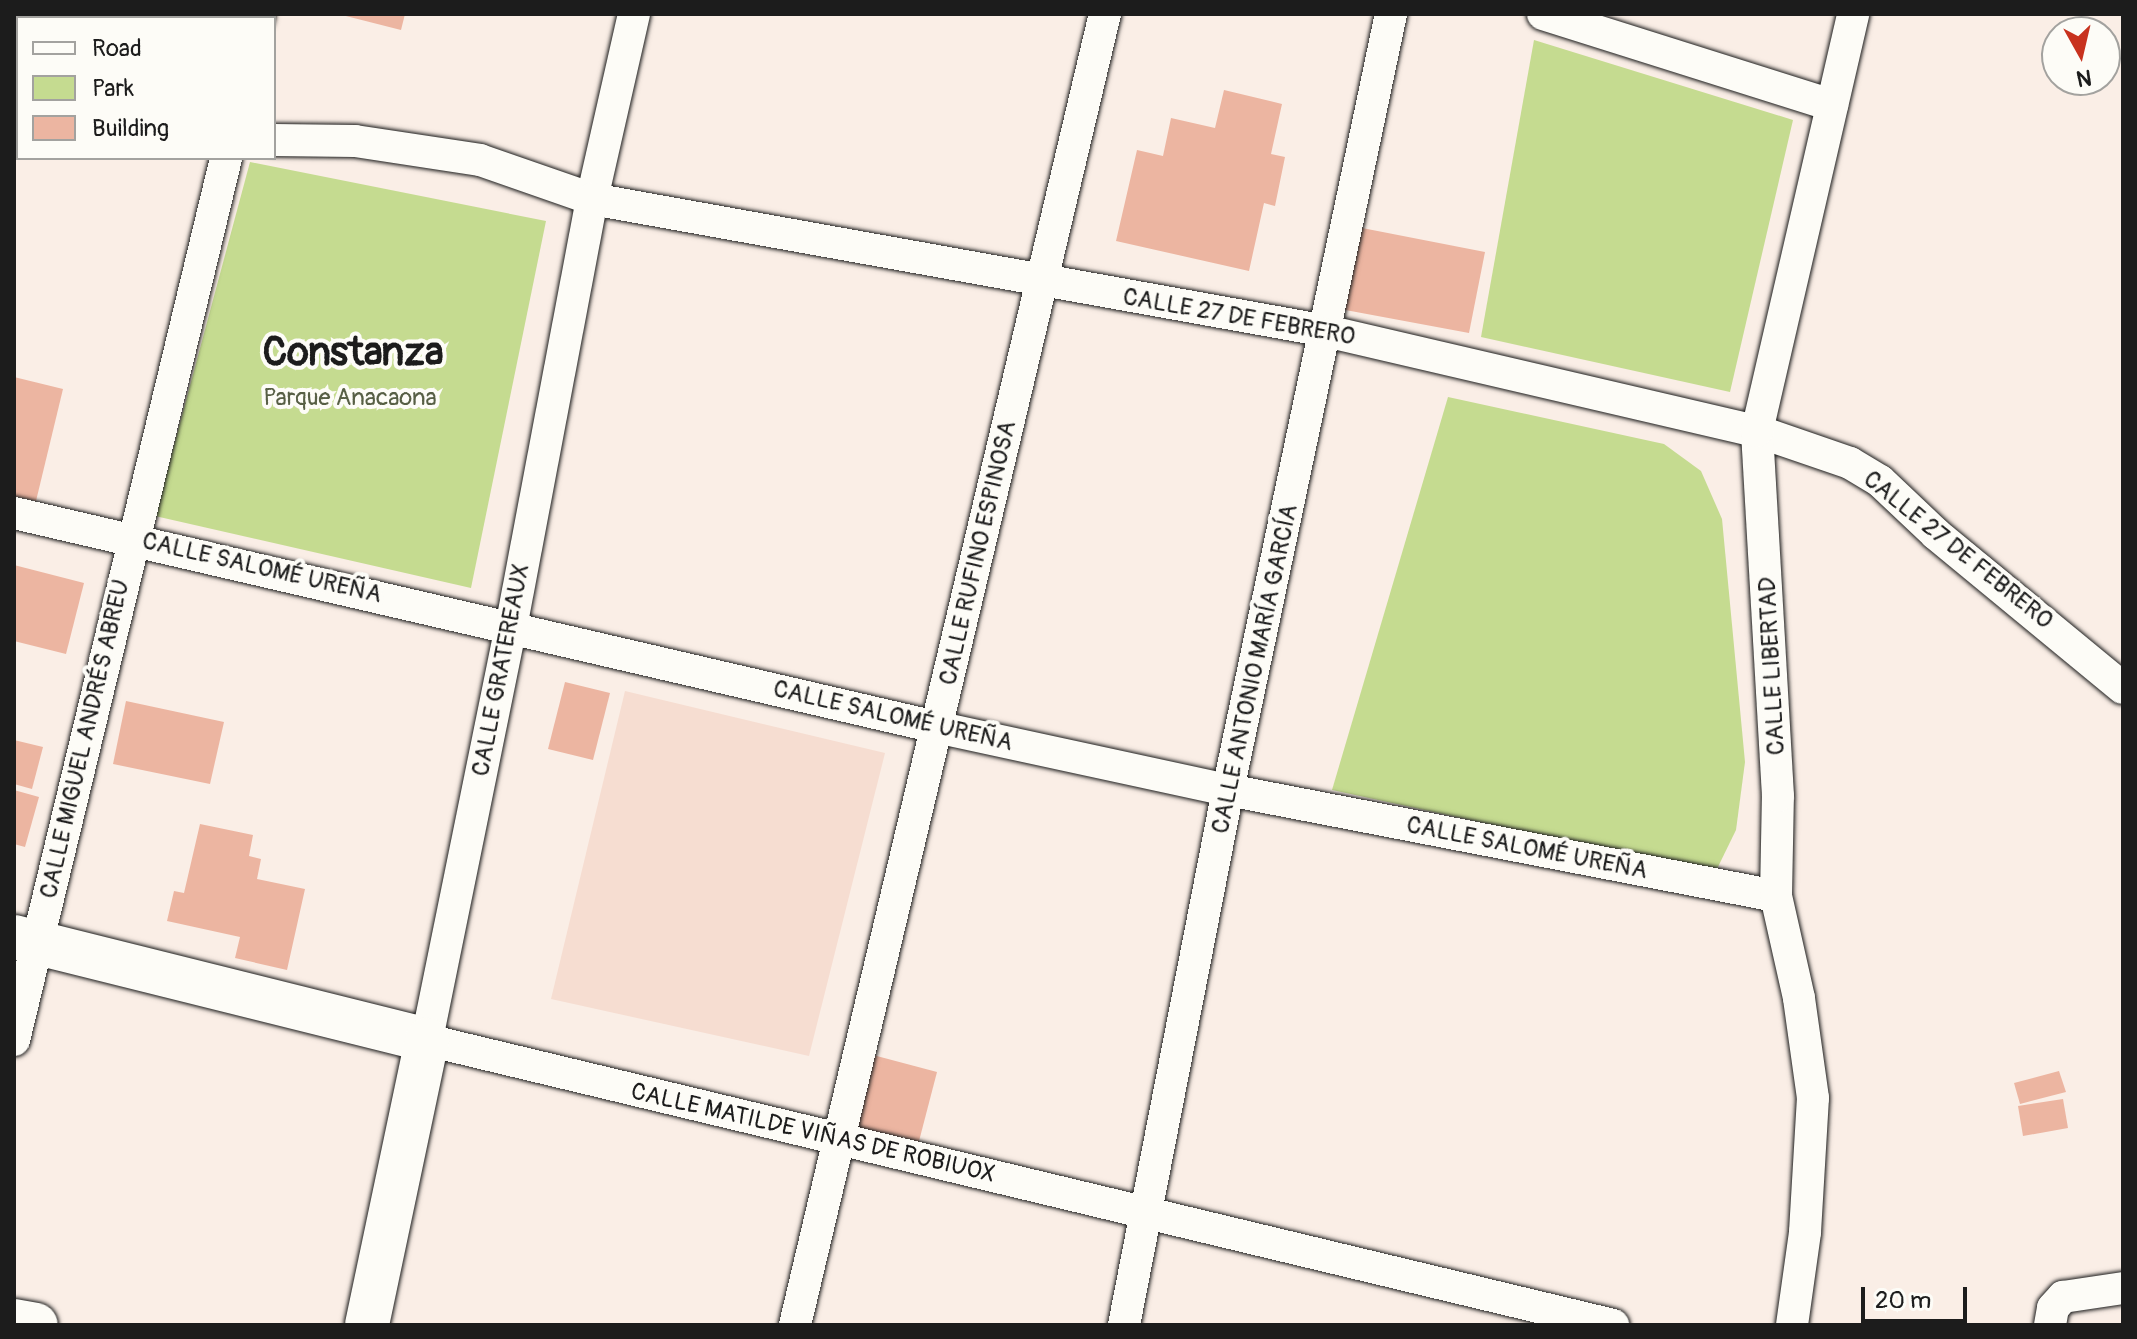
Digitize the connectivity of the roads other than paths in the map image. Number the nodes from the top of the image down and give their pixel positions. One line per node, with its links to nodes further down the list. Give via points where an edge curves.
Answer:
1 (634, 14): 9 (street, CALLE GRATEREAUX)
2 (1105, 14): 10 (street, CALLE RUFINO ESPINOSA)
3 (1391, 14): 11 (street, CALLE ANTONIO MARÍA GARCÍA)
4 (1543, 14): 6 (street)
5 (1853, 14): 6 (street, CALLE LIBERTAD)
6 (1832, 105): 12 (street, CALLE LIBERTAD)
7 (276, 140): 9 (street, CALLE 27 DE FEBRERO, via 355,141 480,160)
8 (226, 160): 14 (street, CALLE MIGUEL ANDRÉS ABREU)
9 (592, 199): 10 (street, CALLE 27 DE FEBRERO); 15 (street, CALLE GRATEREAUX)
10 (1043, 282): 11 (street, CALLE 27 DE FEBRERO); 17 (street, CALLE RUFINO ESPINOSA)
11 (1326, 331): 12 (street, CALLE 27 DE FEBRERO); 18 (street, CALLE ANTONIO MARÍA GARCÍA)
12 (1757, 431): 16 (street, CALLE 27 DE FEBRERO, via 1850,463 1880,481 1936,534); 19 (street, CALLE LIBERTAD, via 1776,752)
13 (14, 513): 14 (street, CALLE SALOMÉ UREÑA)
14 (133, 538): 15 (street, CALLE SALOMÉ UREÑA); 20 (street, CALLE MIGUEL ANDRÉS ABREU)
15 (511, 626): 17 (street, CALLE SALOMÉ UREÑA); 22 (street, CALLE GRATEREAUX)
16 (2123, 688)
17 (936, 727): 18 (street, CALLE SALOMÉ UREÑA); 23 (street, CALLE RUFINO ESPINOSA)
18 (1228, 790): 19 (street, CALLE SALOMÉ UREÑA); 24 (street, CALLE ANTONIO MARÍA GARCÍA)
19 (1776, 896): 33 (street, CALLE LIBERTAD, via 1799,998 1813,1098 1805,1232)
20 (26, 940): 21 (street, CALLE MIGUEL ANDRÉS ABREU); 22 (main road, CALLE MATILDE VIÑAS DE ROBIUOX)
21 (14, 1040)
22 (427, 1040): 23 (street, CALLE MATILDE VIÑAS DE ROBIUOX); 29 (main road, CALLE GRATEREAUX)
23 (837, 1141): 24 (street, CALLE MATILDE VIÑAS DE ROBIUOX); 30 (street, CALLE RUFINO ESPINOSA)
24 (1147, 1212): 31 (street, CALLE ANTONIO MARÍA GARCÍA); 32 (street, CALLE MATILDE VIÑAS DE ROBIUOX)
25 (2123, 1288): 26 (street)
26 (2057, 1311)
27 (14, 1321): 28 (main road)
28 (36, 1325)
29 (367, 1325)
30 (795, 1325)
31 (1124, 1325)
32 (1613, 1325)
33 (1792, 1325)

